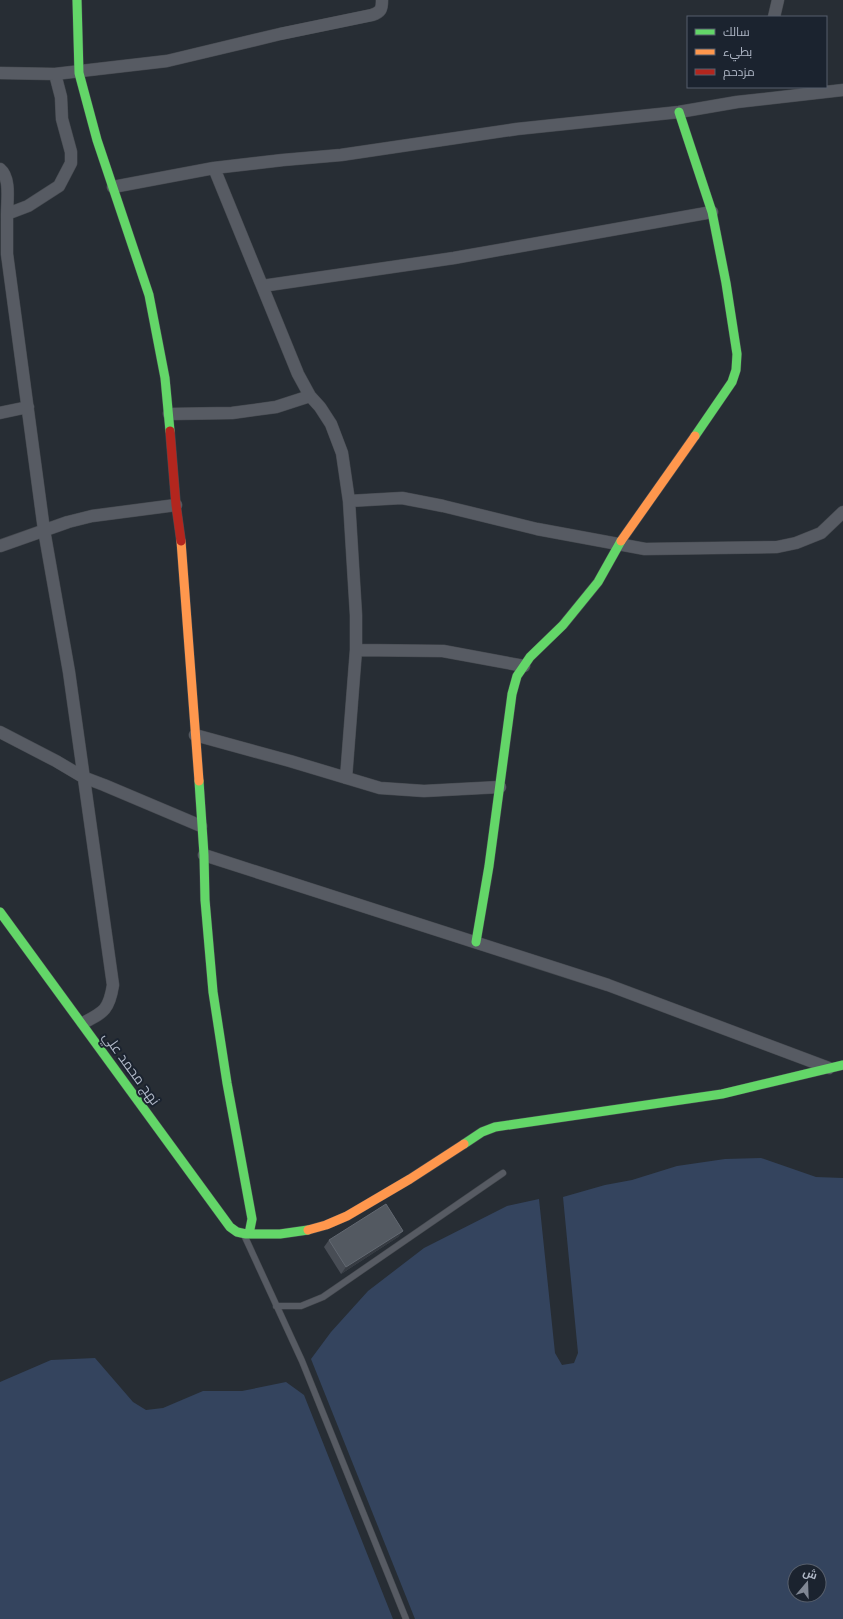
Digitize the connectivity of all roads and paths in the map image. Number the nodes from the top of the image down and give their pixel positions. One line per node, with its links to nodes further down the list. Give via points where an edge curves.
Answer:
1 (78, 0): 6 (street)
2 (382, 0): 6 (street, via 382,9 372,15 167,61)
3 (778, 0): 4 (street)
4 (774, 16)
5 (0, 73): 7 (street)
6 (79, 73): 7 (street); 14 (street)
7 (55, 74): 16 (street, via 71,163 59,186 28,206)
8 (757, 88): 10 (street)
9 (843, 90): 10 (street)
10 (754, 100): 11 (street)
11 (679, 112): 12 (street, via 517,129 341,155); 15 (street)
12 (214, 168): 14 (street); 17 (street)
13 (0, 169): 16 (street, via 7,185)
14 (113, 187): 21 (street, via 150,295 165,378)
15 (712, 212): 17 (street, via 454,258); 26 (street, via 737,354 736,370 732,382)
16 (7, 214): 19 (street, via 8,254)
17 (262, 286): 18 (street, via 298,374)
18 (310, 396): 21 (street, via 276,407 232,413); 22 (street, via 331,424 342,453)
19 (28, 407): 20 (street); 25 (street)
20 (0, 413)
21 (168, 414): 23 (street)
22 (349, 501): 26 (street, via 402,498 537,529); 28 (street)
23 (176, 505): 25 (street, via 92,516); 31 (street, via 182,544)
24 (843, 512): 26 (street, via 821,533 778,547 645,549)
25 (44, 530): 27 (street); 32 (street, via 69,672)
26 (619, 544): 29 (street, via 598,582 563,625)
27 (0, 546)
28 (356, 650): 29 (street, via 443,651); 33 (street)
29 (524, 666): 34 (street, via 517,676 512,694)
30 (0, 732): 32 (street)
31 (195, 735): 33 (street); 35 (street)
32 (83, 777): 35 (street); 39 (street, via 113,985 110,1001 102,1012)
33 (346, 778): 34 (street, via 380,788 424,792)
34 (500, 787): 38 (street)
35 (201, 826): 36 (street)
36 (204, 855): 38 (street); 43 (street, via 203,897 212,980 252,1219)
37 (0, 912): 39 (street, نهج محمد علي)
38 (476, 942): 41 (street, via 608,985)
39 (83, 1023): 43 (street, نهج محمد علي, via 230,1227 236,1233)
40 (843, 1065): 41 (street)
41 (830, 1068): 43 (street, via 722,1094 495,1127 482,1132 390,1191 331,1223 301,1232)
42 (504, 1173): 44 (lane, via 323,1297 301,1306)
43 (247, 1234): 44 (lane)
44 (276, 1306): 45 (lane, via 302,1361)
45 (406, 1619)

